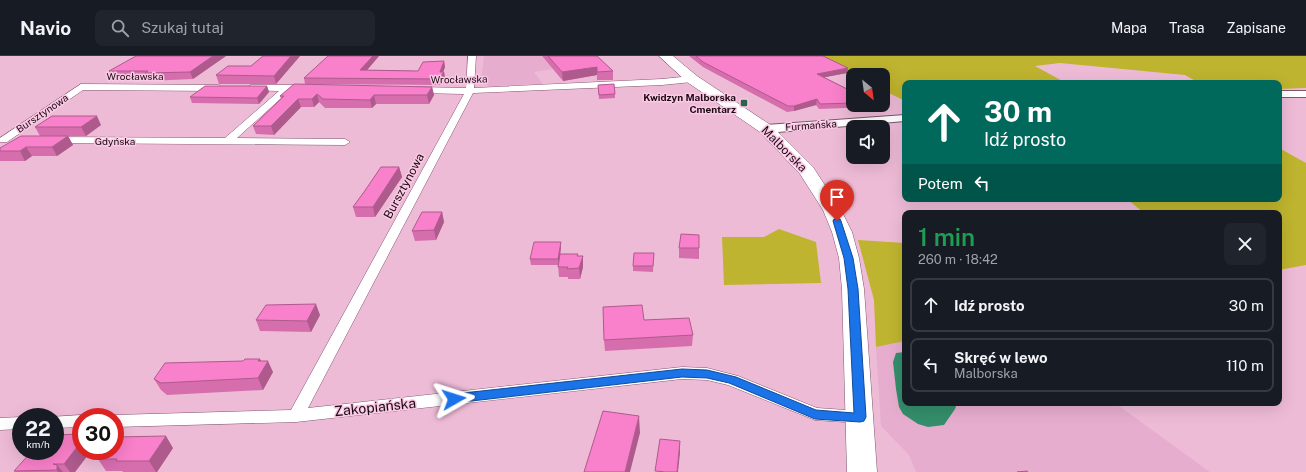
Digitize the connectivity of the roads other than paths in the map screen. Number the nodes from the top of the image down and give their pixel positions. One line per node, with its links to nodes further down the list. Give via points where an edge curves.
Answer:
1 (472, 56): 8 (street)
2 (665, 56): 3 (main road, Malborska)
3 (692, 79): 8 (street, Wrocławska); 12 (main road, Malborska)
4 (81, 87): 5 (street, Wrocławska); 13 (street, Bursztynowa, via 3,140)
5 (287, 88): 6 (street, Wrocławska); 15 (street)
6 (317, 89)
7 (410, 90): 8 (street, Wrocławska)
8 (470, 91): 17 (street, Bursztynowa)
9 (1282, 94): 10 (street)
10 (1306, 94)
11 (902, 118): 12 (street, Furmańska)
12 (766, 129): 18 (main road, Malborska, via 807,171 832,210 842,232 853,289)
13 (18, 140)
14 (42, 140): 15 (street, Gdyńska)
15 (228, 141): 16 (street, Gdyńska)
16 (345, 142)
17 (296, 416): 18 (street, Zakopiańska, via 682,373 707,374 732,380 815,414); 19 (street, Zakopiańska)
18 (860, 417): 22 (main road, Malborska)
19 (124, 420)
20 (12, 423): 21 (street)
21 (0, 424)
22 (862, 472)

